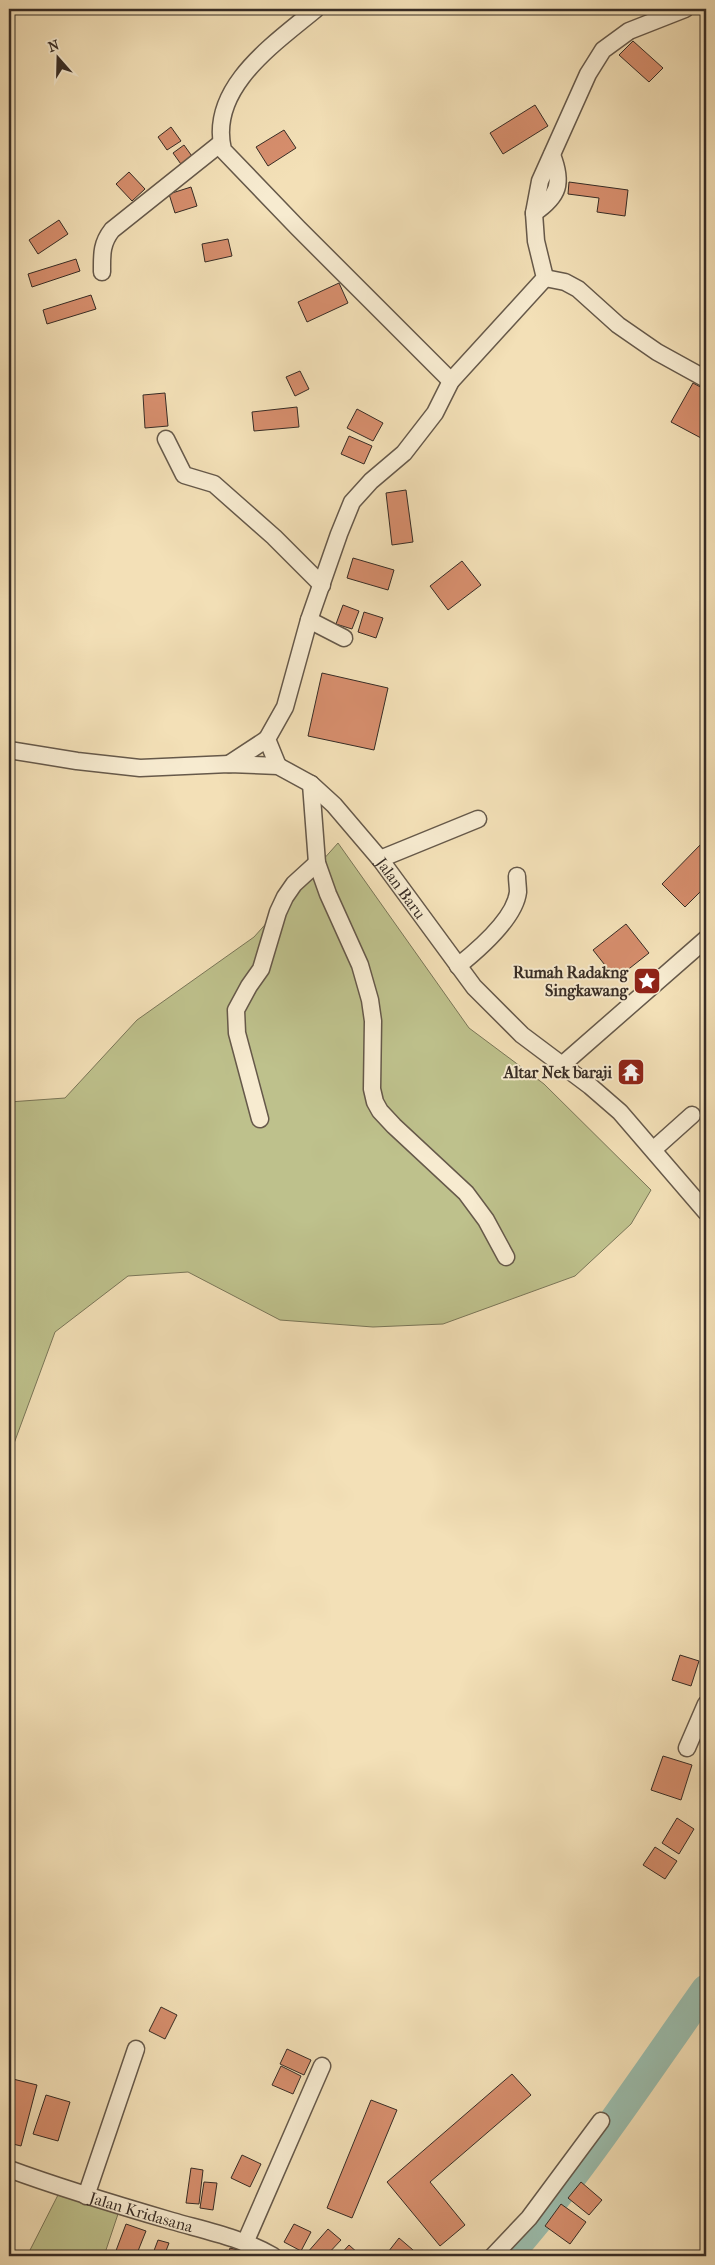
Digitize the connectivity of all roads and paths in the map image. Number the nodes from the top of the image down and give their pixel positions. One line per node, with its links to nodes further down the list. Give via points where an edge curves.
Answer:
1 (316, 9): 3 (street, via 248,69 233,89 225,103)
2 (685, 9): 5 (street, via 630,32 603,50 588,74 540,181 534,213 536,241)
3 (221, 143): 4 (street, via 112,230 102,249); 7 (street, via 232,161)
4 (102, 272)
5 (545, 278): 6 (street, via 565,282 578,290 618,325 657,352); 7 (street)
6 (706, 379)
7 (451, 381): 9 (street, via 435,413 404,453 371,480 352,502)
8 (166, 439): 9 (street, via 184,475 214,484)
9 (322, 585): 10 (street)
10 (309, 620): 11 (street); 12 (street, via 285,707)
11 (344, 638)
12 (267, 739): 14 (street); 15 (street)
13 (9, 750): 14 (street, Jalan Baru, via 140,768)
14 (229, 764): 15 (street, Jalan Baru)
15 (278, 766): 16 (street, Jalan Baru)
16 (311, 784): 18 (street, Jalan Baru, via 334,805); 19 (street)
17 (478, 819): 18 (street)
18 (380, 859): 22 (street, Jalan Baru)
19 (317, 863): 25 (street, via 285,897 261,969 236,1010 237,1033); 28 (street, via 360,965 370,1000 373,1021 372,1089 380,1111 466,1193 486,1220)
20 (517, 876): 22 (street, via 518,893 504,920 485,944)
21 (706, 939): 23 (street)
22 (458, 966): 23 (street, Jalan Baru, via 503,1018)
23 (562, 1065): 26 (street, Jalan Baru, via 620,1112)
24 (692, 1115): 26 (street)
25 (260, 1119)
26 (654, 1149): 27 (street, Jalan Baru)
27 (706, 1212)
28 (506, 1257)
29 (706, 1704): 30 (street)
30 (687, 1748)
31 (136, 2049): 35 (street)
32 (322, 2066): 36 (street)
33 (601, 2122): 38 (street, via 529,2218)
34 (9, 2170): 35 (street, Jalan Kridasana)
35 (86, 2196): 36 (street, Jalan Kridasana)
36 (245, 2243): 37 (street, Jalan Kridasana)
37 (273, 2256)
38 (493, 2256)

